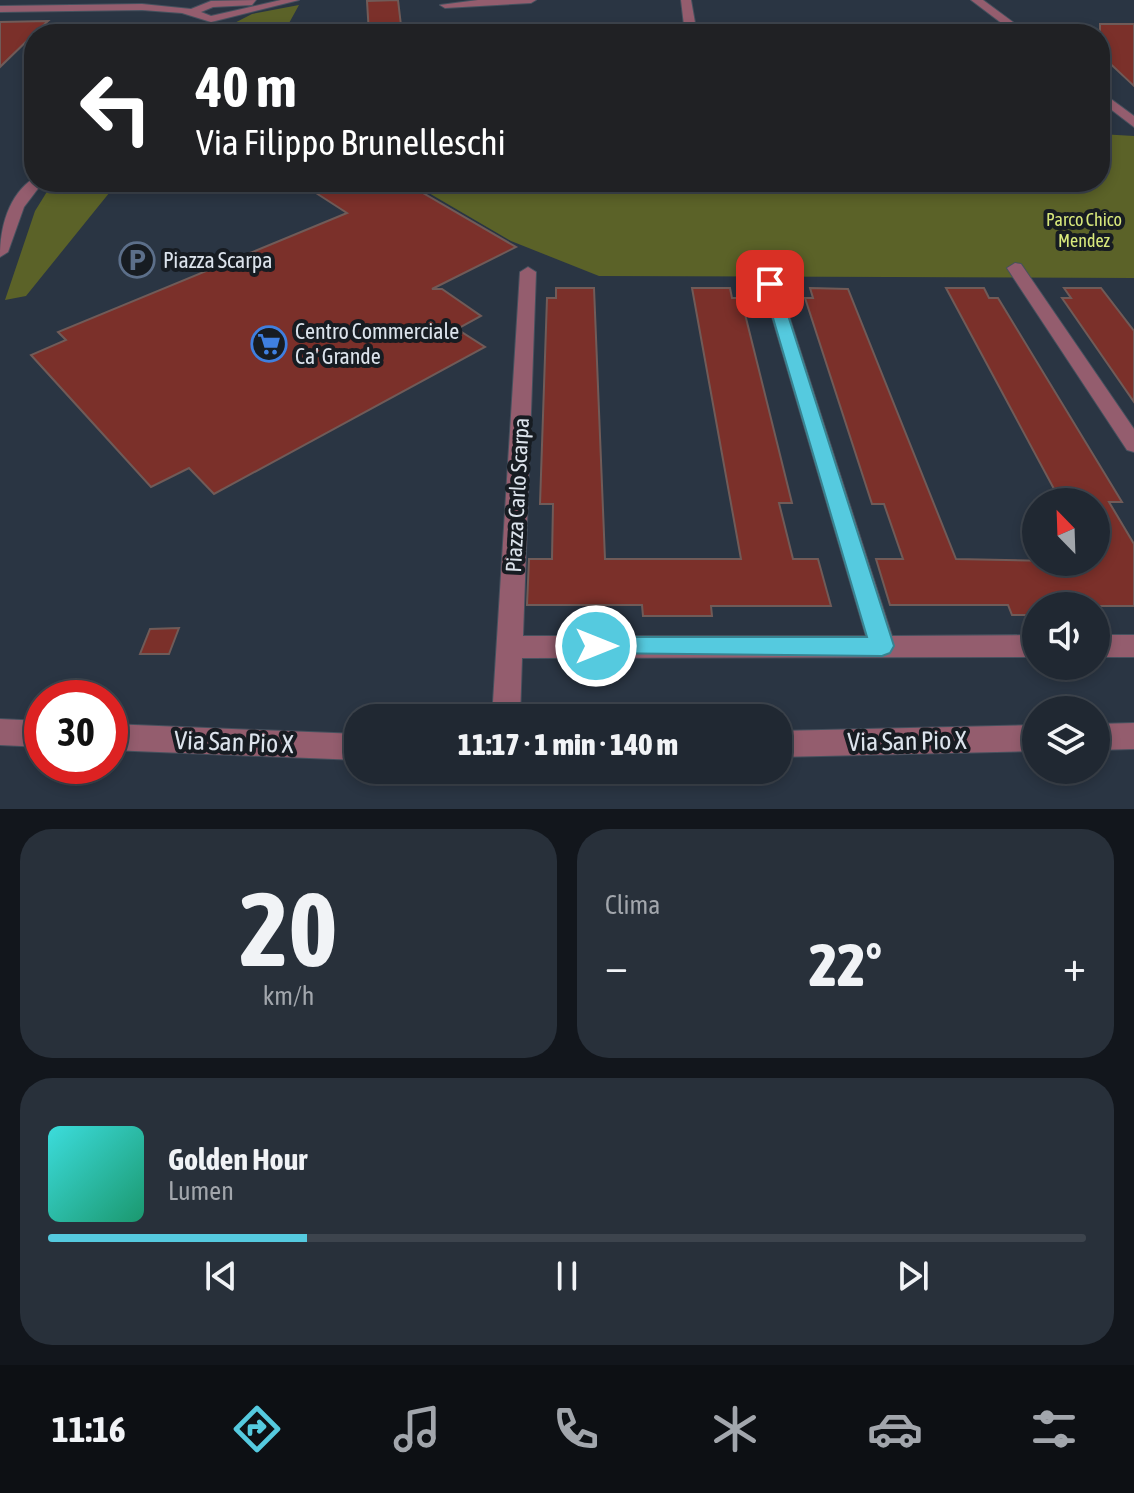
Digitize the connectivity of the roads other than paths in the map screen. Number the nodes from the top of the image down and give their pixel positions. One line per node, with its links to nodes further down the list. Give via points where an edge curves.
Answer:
1 (277, 0): 10 (street)
2 (294, 0): 10 (street)
3 (531, 0): 6 (street)
4 (686, 0): 13 (street)
5 (976, 0): 14 (street)
6 (481, 1): 8 (street)
7 (211, 4): 9 (street); 10 (street); 12 (street)
8 (445, 5)
9 (142, 7): 11 (street); 12 (street)
10 (238, 8): 12 (street, via 229,17)
11 (0, 9)
12 (196, 21)
13 (690, 24)
14 (1009, 24)
15 (1110, 103): 16 (street)
16 (1134, 123)
17 (28, 192): 18 (street)
18 (0, 252)
19 (765, 266): 23 (street)
20 (1015, 268): 22 (street)
21 (528, 272): 27 (street, Piazza Carlo Scarpa)
22 (1134, 445)
23 (882, 646): 24 (street); 27 (street)
24 (1022, 646)
25 (1110, 646): 26 (street)
26 (1134, 646)
27 (509, 647): 28 (street, Piazza Carlo Scarpa)
28 (507, 704)
29 (0, 732): 30 (street)
30 (24, 733)
31 (1134, 736): 32 (street)
32 (1110, 737)
33 (128, 738): 36 (street, Via San Pio X)
34 (1022, 738): 35 (street, Via San Pio X)
35 (792, 744)
36 (344, 746)

